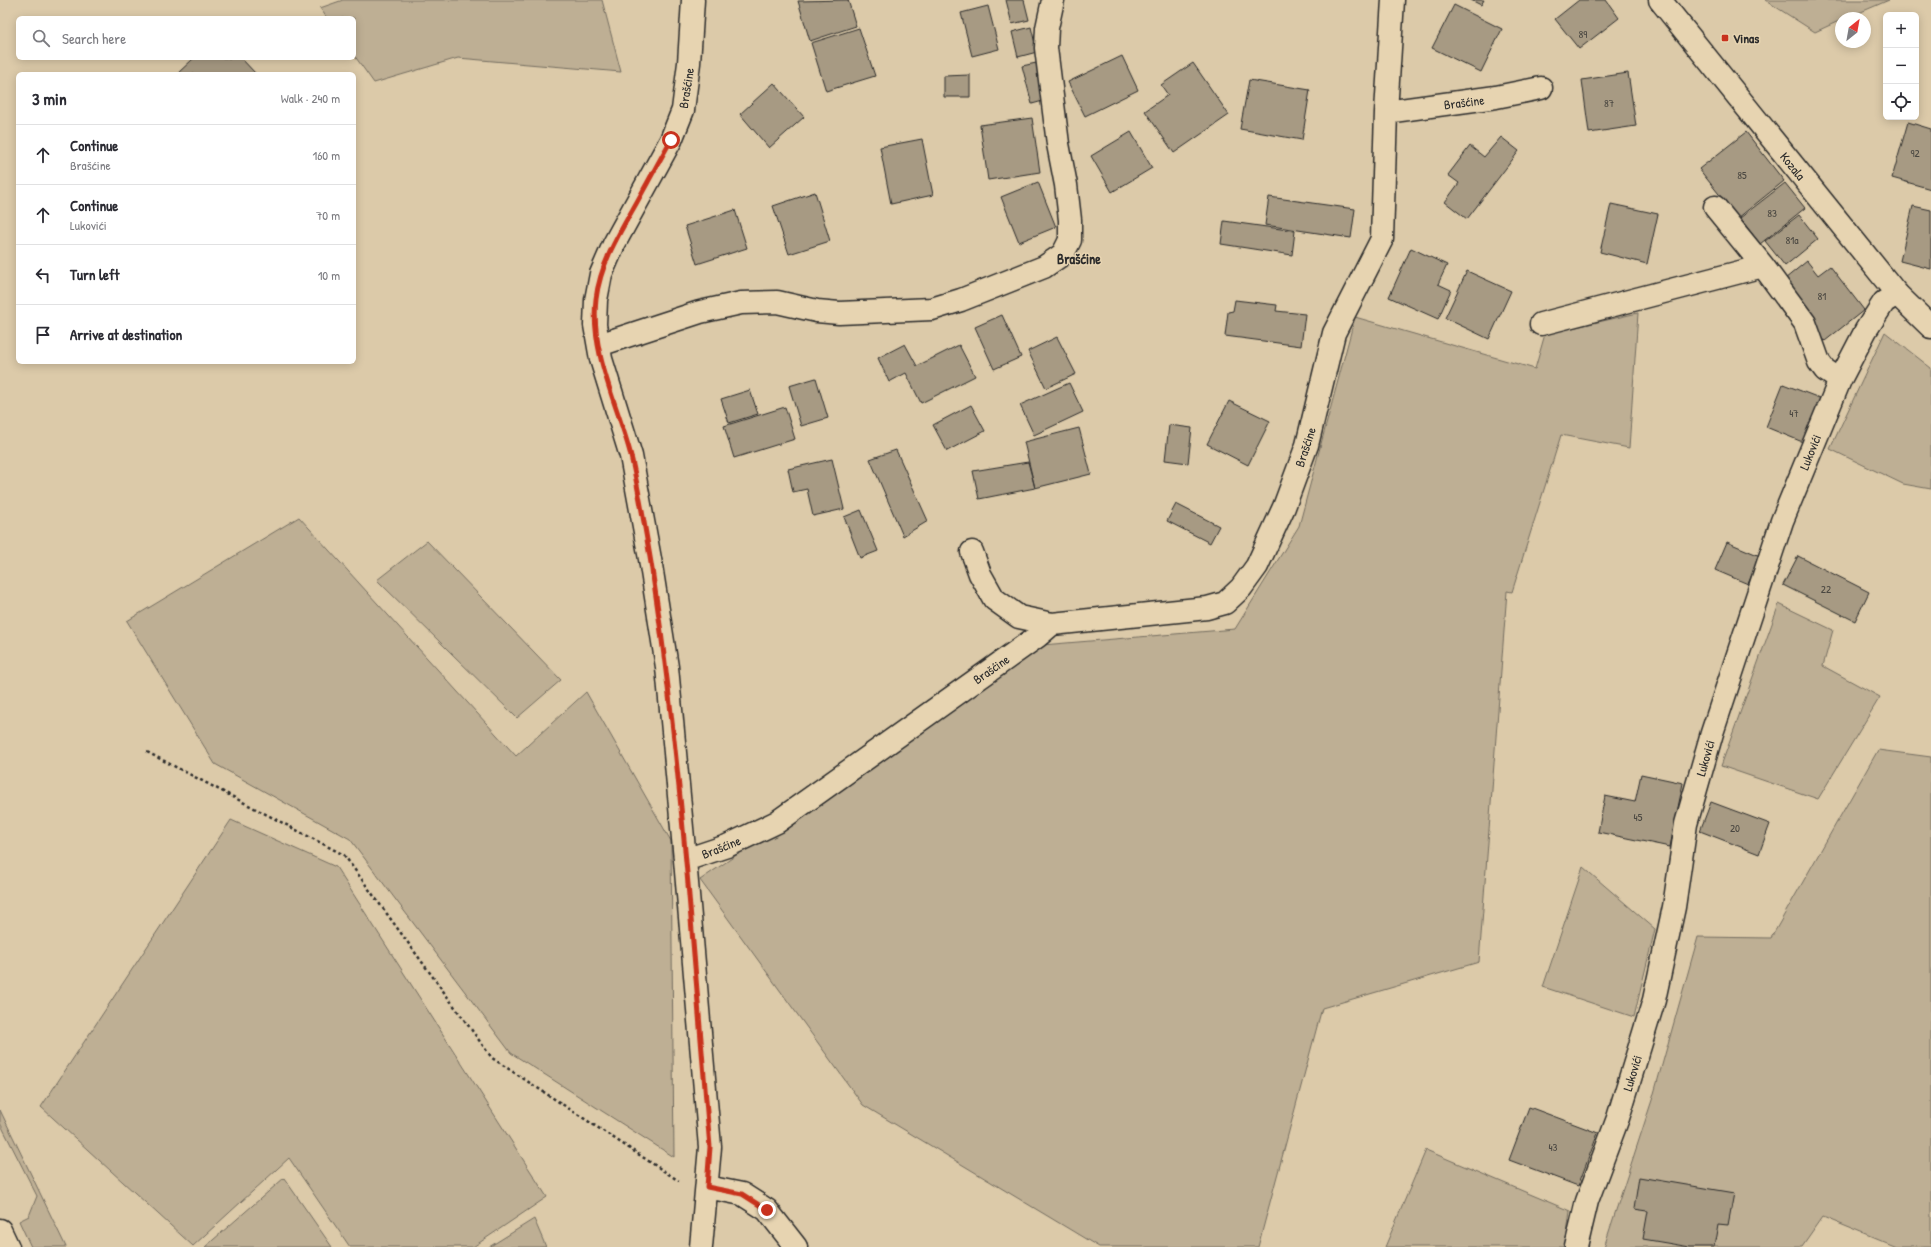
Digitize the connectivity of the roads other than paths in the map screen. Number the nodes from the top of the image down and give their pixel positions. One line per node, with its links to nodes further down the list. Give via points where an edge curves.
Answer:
1 (693, 0): 12 (main road, Brašćine, via 683,110 671,140 614,244 601,274 595,325)
2 (1053, 0): 12 (main road, via 1046,48 1070,220 1070,240 1063,254 1044,267 932,309 839,313 777,302 741,303 700,312)
3 (1393, 0): 6 (main road, Brašćine)
4 (1660, 0): 9 (main road, Kozala)
5 (1540, 88): 6 (main road, Brašćine, via 1496,97)
6 (1386, 112): 15 (main road, Brašćine, via 1382,239 1334,333 1307,445 1284,507 1257,566 1226,603 1207,608)
7 (1715, 207): 8 (main road)
8 (1763, 266): 10 (main road); 13 (main road, via 1805,323 1819,362 1825,370)
9 (1897, 294): 11 (main road, Kozala); 13 (main road, Lukovići, via 1884,302)
10 (1541, 324)
11 (1931, 327)
12 (599, 344): 16 (main road, Brašćine, via 601,359 630,456 650,559 666,667)
13 (1840, 380): 22 (main road, Lukovići, via 1782,521 1712,733 1686,824 1674,907 1654,1000 1618,1118 1587,1201)
14 (972, 552): 15 (main road, Brašćine, via 980,574 994,599 1019,616)
15 (1052, 624): 16 (main road, Brašćine, via 777,822 727,846)
16 (686, 860): 17 (main road, via 710,1147)
17 (707, 1193): 20 (main road); 21 (main road, via 742,1194 767,1210)
18 (0, 1230): 19 (main road)
19 (8, 1247)
20 (702, 1247)
21 (796, 1247)
22 (1576, 1247)

